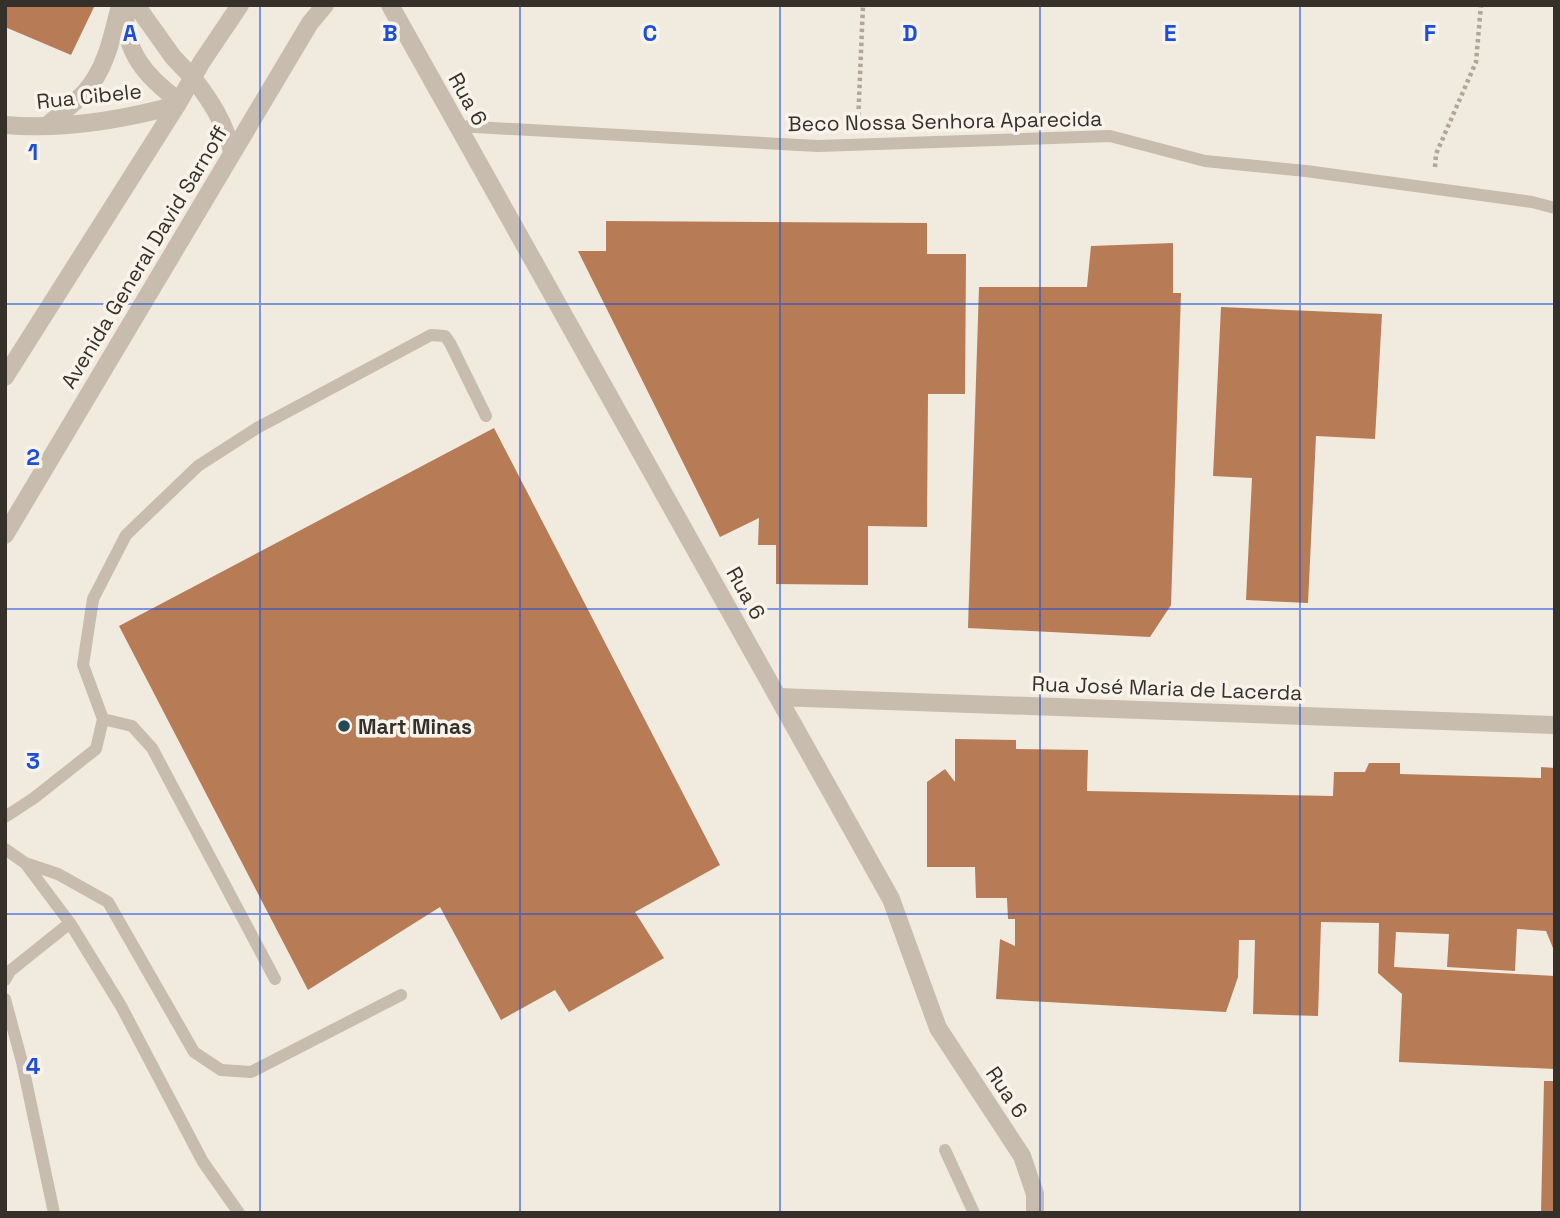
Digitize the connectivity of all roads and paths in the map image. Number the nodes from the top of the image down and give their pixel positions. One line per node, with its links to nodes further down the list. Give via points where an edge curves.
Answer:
1 (123, 5): 9 (street, via 130,44 139,63); 11 (street, via 99,70 86,91)
2 (136, 5): 8 (street)
3 (240, 5): 8 (street)
4 (325, 5): 14 (street, Avenida General David Sarnoff)
5 (390, 5): 12 (street, Rua 6)
6 (863, 5): 13 (path)
7 (1481, 5): 15 (path, via 1476,62 1436,154)
8 (193, 78): 9 (street); 14 (street, via 211,101)
9 (178, 103): 11 (street, Rua Cibele, via 127,118); 17 (street)
10 (5, 125): 11 (street, Rua Cibele)
11 (48, 125)
12 (457, 126): 13 (lane, Beco Nossa Senhora Aparecida); 20 (street, Rua 6)
13 (857, 145): 15 (lane, Beco Nossa Senhora Aparecida, via 1110,136 1205,162)
14 (232, 152): 19 (street, Avenida General David Sarnoff)
15 (1433, 188): 16 (lane, Beco Nossa Senhora Aparecida)
16 (1555, 208)
17 (5, 377)
18 (486, 416): 21 (lane, via 445,336 431,335 257,428 198,466 126,535 93,599 83,665)
19 (5, 534)
20 (778, 697): 22 (street, Rua José Maria de Lacerda); 35 (street, Rua 6, via 891,899 938,1028 1022,1156 1035,1194)
21 (103, 719): 23 (lane, via 96,749); 27 (lane, via 132,726 152,748)
22 (1555, 724)
23 (5, 817)
24 (5, 849): 25 (lane)
25 (25, 863): 26 (lane); 29 (lane, via 58,874 107,902 194,1052 222,1070 251,1072)
26 (70, 923): 28 (lane); 33 (lane, via 121,1006 204,1162)
27 (275, 979)
28 (5, 980)
29 (401, 995)
30 (5, 999): 32 (lane)
31 (945, 1150): 34 (lane)
32 (54, 1213)
33 (239, 1213)
34 (974, 1213)
35 (1034, 1213)

